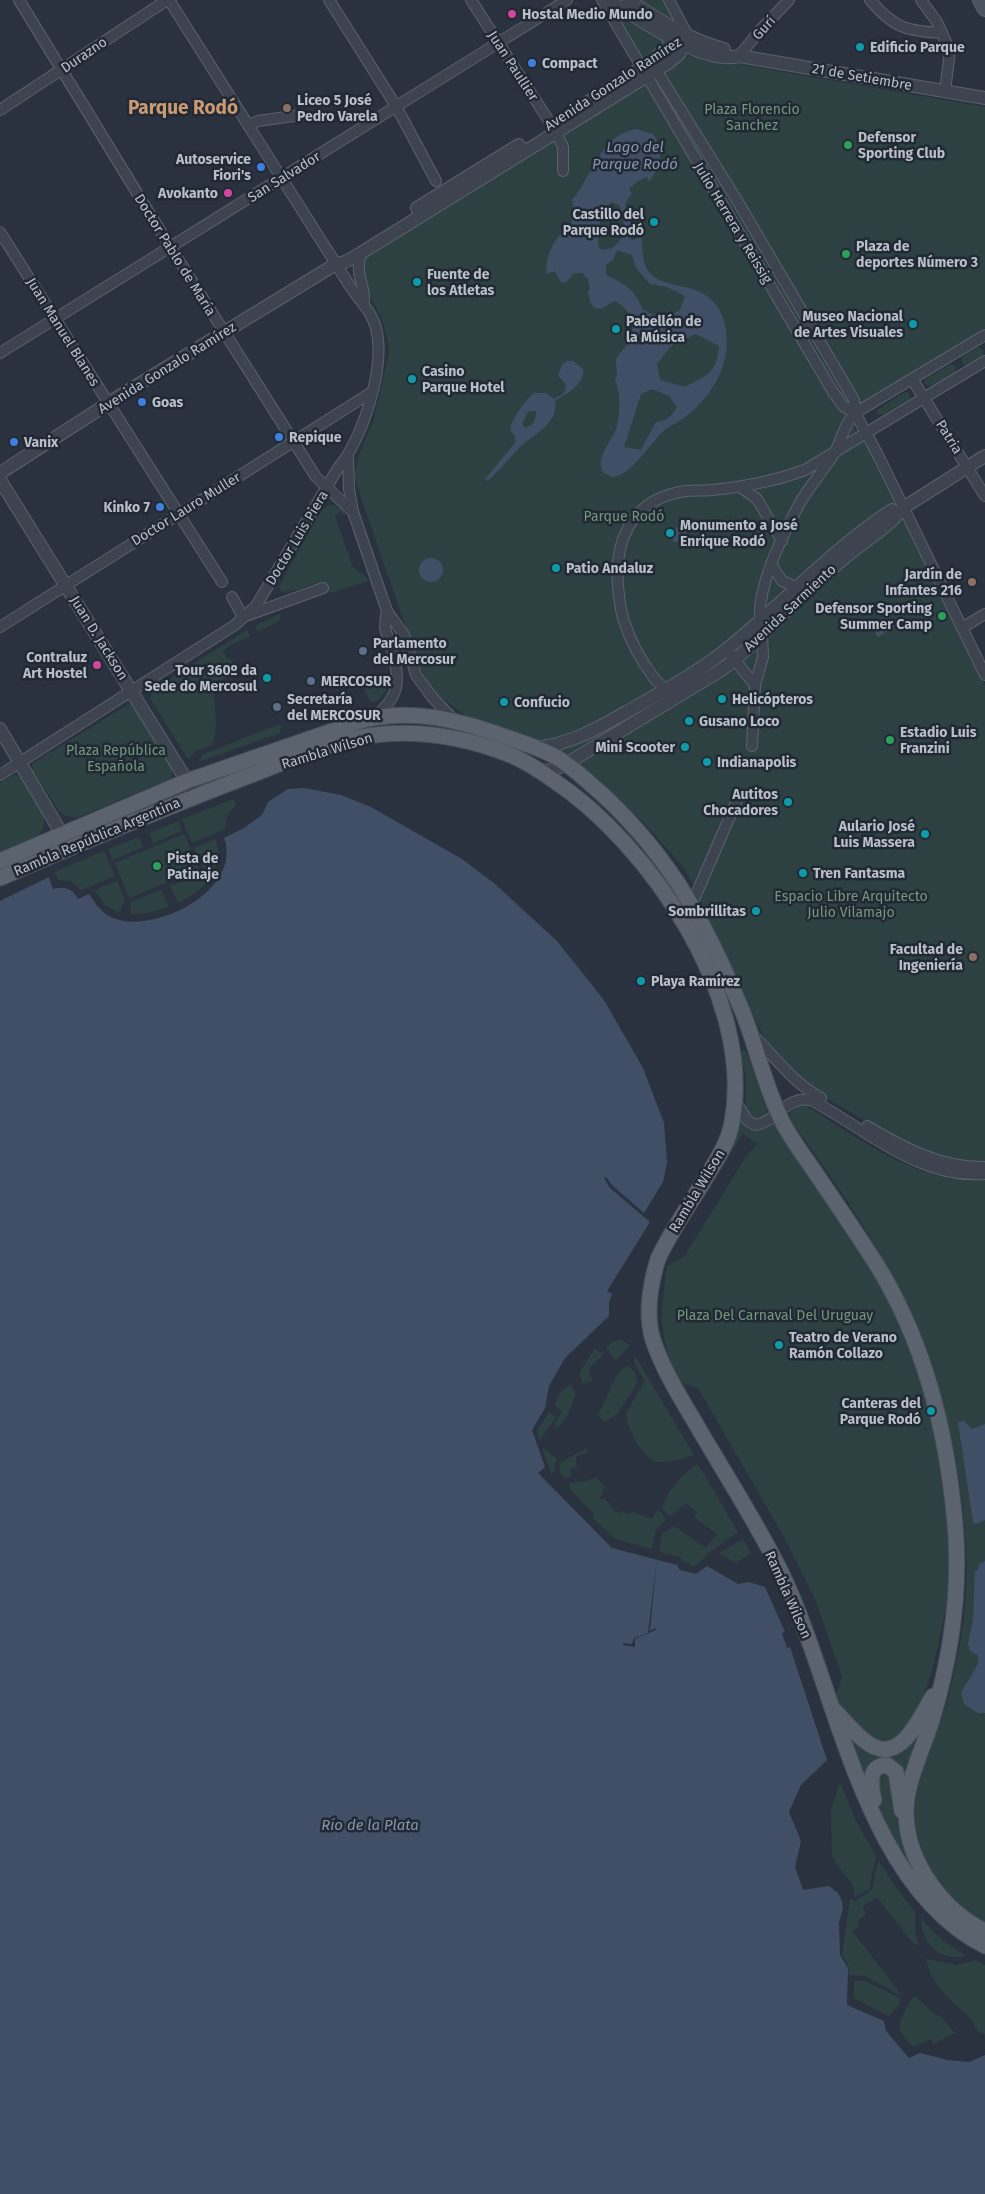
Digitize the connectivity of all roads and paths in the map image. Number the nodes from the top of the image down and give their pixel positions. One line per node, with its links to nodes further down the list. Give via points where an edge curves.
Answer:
1 (19, 0): 20 (street, Doctor Pablo de María)
2 (168, 0): 20 (street, Durazno); 26 (street)
3 (329, 0): 23 (street)
4 (471, 0): 17 (street, Juan Paullier)
5 (567, 0): 17 (street, San Salvador)
6 (602, 0): 19 (street, Julio Herrera y Reissig)
7 (608, 0): 16 (street, 21 de Setiembre)
8 (628, 0): 16 (street, 21 de Setiembre)
9 (789, 0): 18 (street, Gurí)
10 (870, 0): 15 (street, via 895,24 916,32)
11 (921, 0): 15 (street)
12 (980, 0): 14 (main road)
13 (674, 3): 16 (street)
14 (985, 9)
15 (942, 33): 21 (street, via 950,51)
16 (682, 41): 18 (street, 21 de Setiembre, via 733,51); 19 (street, Avenida Gonzalo Ramírez)
17 (498, 43): 23 (street, San Salvador); 27 (street, Juan Paullier)
18 (739, 56): 21 (street, 21 de Setiembre)
19 (649, 69): 27 (street, Avenida Gonzalo Ramírez); 45 (street, Julio Herrera y Reissig, via 738,202 854,400); 45 (street, Julio Herrera y Reissig, via 833,392 843,406)
20 (62, 70): 24 (street, Durazno); 32 (street, Doctor Pablo de María)
21 (945, 91): 22 (street, 21 de Setiembre)
22 (985, 98)
23 (396, 106): 29 (street, San Salvador); 30 (street)
24 (0, 110)
25 (302, 115): 26 (street)
26 (248, 125): 29 (street)
27 (554, 129): 28 (street, Juan Paullier, via 563,147); 33 (street, Avenida Gonzalo Ramírez); 34 (street, Avenida Gonzalo Ramírez, via 342,256)
28 (563, 171)
29 (282, 178): 32 (street, San Salvador); 34 (street)
30 (436, 181)
31 (0, 232): 36 (street, Juan Manuel Blanes)
32 (170, 247): 36 (street, San Salvador); 37 (street, Doctor Pablo de María)
33 (361, 253): 34 (street, Avenida Gonzalo Ramírez); 35 (street, via 358,268)
34 (336, 264): 35 (street); 37 (street, Avenida Gonzalo Ramírez)
35 (364, 304): 42 (street, Doctor Luis Piera, via 376,327 378,343 379,358)
36 (55, 319): 39 (street, San Salvador); 44 (street, Juan Manuel Blanes)
37 (224, 333): 44 (street, Avenida Gonzalo Ramírez); 47 (street, Doctor Pablo de María)
38 (985, 334): 41 (street)
39 (0, 353)
40 (985, 362): 43 (street)
41 (912, 379): 43 (street, Patria); 45 (street)
42 (372, 392): 47 (street, Doctor Lauro Muller); 49 (street, Doctor Luis Piera, via 367,415)
43 (924, 398): 46 (street); 51 (street, Patria)
44 (108, 404): 52 (street, Avenida Gonzalo Ramírez); 59 (street, Juan Manuel Blanes)
45 (855, 413): 46 (street, Julio Herrera y Reissig); 48 (street, via 844,427)
46 (866, 432): 48 (street); 57 (street, Julio Herrera y Reissig)
47 (294, 442): 55 (street, Doctor Pablo de María); 59 (street, Doctor Lauro Muller)
48 (835, 451): 54 (street, via 805,470 782,479); 60 (street, via 801,501)
49 (348, 456): 55 (street, Doctor Luis Piera); 58 (street, Doctor Luis Piera)
50 (985, 456): 51 (street, Avenida Sarmiento)
51 (967, 467): 56 (street, Patria); 57 (street, Avenida Sarmiento)
52 (0, 473)
53 (0, 480): 63 (street, Juan D. Jackson)
54 (740, 487): 60 (street, via 760,503); 81 (street, via 686,491 668,496 646,507 626,531 617,562 624,621 645,664)
55 (326, 489): 58 (street, Doctor Pablo de María); 69 (street, Doctor Luis Piera, via 256,606)
56 (985, 496)
57 (904, 508): 64 (street, Avenida Sarmiento, via 892,510 864,528); 72 (street, Julio Herrera y Reissig); 73 (street, Avenida Sarmiento, via 896,518 826,573)
58 (353, 512): 67 (street)
59 (179, 513): 62 (street, Juan Manuel Blanes); 63 (street, Doctor Lauro Muller)
60 (782, 541): 61 (street)
61 (771, 564): 64 (street, via 782,581); 70 (street, via 762,590)
62 (222, 582)
63 (66, 585): 71 (street, Doctor Lauro Muller); 80 (street, Juan D. Jackson)
64 (796, 587): 70 (street, Avenida Sarmiento)
65 (323, 588): 69 (street, Doctor Luis Piera)
66 (232, 597): 69 (street)
67 (387, 611): 75 (street, via 404,635); 77 (street, via 385,628)
68 (985, 614): 72 (street)
69 (243, 617): 80 (street, Doctor Luis Piera)
70 (760, 620): 74 (street, Avenida Sarmiento)
71 (0, 627)
72 (962, 628): 78 (street, Julio Herrera y Reissig)
73 (762, 635): 76 (street, Avenida Sarmiento); 79 (street, via 763,656)
74 (726, 650): 76 (street); 81 (street, Avenida Sarmiento)
75 (412, 658): 77 (street); 83 (street, via 421,684)
76 (735, 660): 79 (street); 81 (street, Avenida Sarmiento)
77 (396, 662): 82 (street, via 397,686)
78 (985, 675)
79 (756, 685): 85 (street)
80 (133, 691): 87 (street, Doctor Luis Piera); 91 (street, Juan D. Jackson)
81 (669, 696): 86 (street, Avenida Sarmiento, via 575,739 556,746); 88 (street, Avenida Sarmiento)
82 (375, 717): 83 (main road, Rambla Wilson, via 420,716); 91 (main road, Rambla Wilson)
83 (454, 720): 86 (main road, Rambla Wilson)
84 (0, 730): 87 (street)
85 (752, 746)
86 (536, 748): 88 (main road, Rambla Wilson)
87 (20, 762): 90 (street, Doctor Luis Piera); 94 (street)
88 (566, 764): 89 (street, Avenida Sarmiento, via 550,771); 98 (main road, Rambla Wilson, via 614,806 656,851)
89 (540, 770): 92 (main road, Rambla Wilson, via 510,754 461,740 420,734 382,734 293,759); 100 (main road, Rambla Wilson, via 572,793 616,833 662,889 690,934 711,976 722,1010 734,1064)
90 (0, 775)
91 (187, 781): 92 (street, Juan D. Jackson); 94 (main road, Rambla República Argentina)
92 (194, 797): 95 (main road, Rambla República Argentina)
93 (737, 800): 98 (street)
94 (62, 834): 95 (street); 96 (main road, Rambla República Argentina)
95 (70, 848): 97 (main road, Rambla República Argentina)
96 (0, 861)
97 (0, 878)
98 (692, 904): 99 (main road, Rambla Wilson)
99 (749, 1031): 101 (main road, Rambla Wilson); 102 (street, via 804,1088 898,1145 939,1162)
100 (734, 1100): 101 (street, via 747,1120 755,1125); 105 (main road, Rambla Wilson, via 726,1144 658,1259 651,1291 650,1327 673,1384 783,1575)
101 (778, 1112): 103 (street, via 797,1100 811,1100 911,1159 939,1169); 104 (main road, Rambla Wilson, via 790,1136 894,1296 928,1379 947,1458 958,1559 956,1601)
102 (985, 1167)
103 (985, 1174)
104 (941, 1682): 105 (main road, via 910,1734 889,1749 865,1742); 107 (main road, Rambla Wilson, via 907,1796)
105 (831, 1706): 106 (main road, Rambla Wilson)
106 (879, 1826): 107 (main road, via 872,1774 877,1768 887,1765 896,1772 899,1802); 109 (main road, Rambla Wilson, via 924,1896 951,1924)
107 (907, 1827): 108 (main road, via 920,1867 931,1883 952,1908)
108 (985, 1931)
109 (985, 1946)

